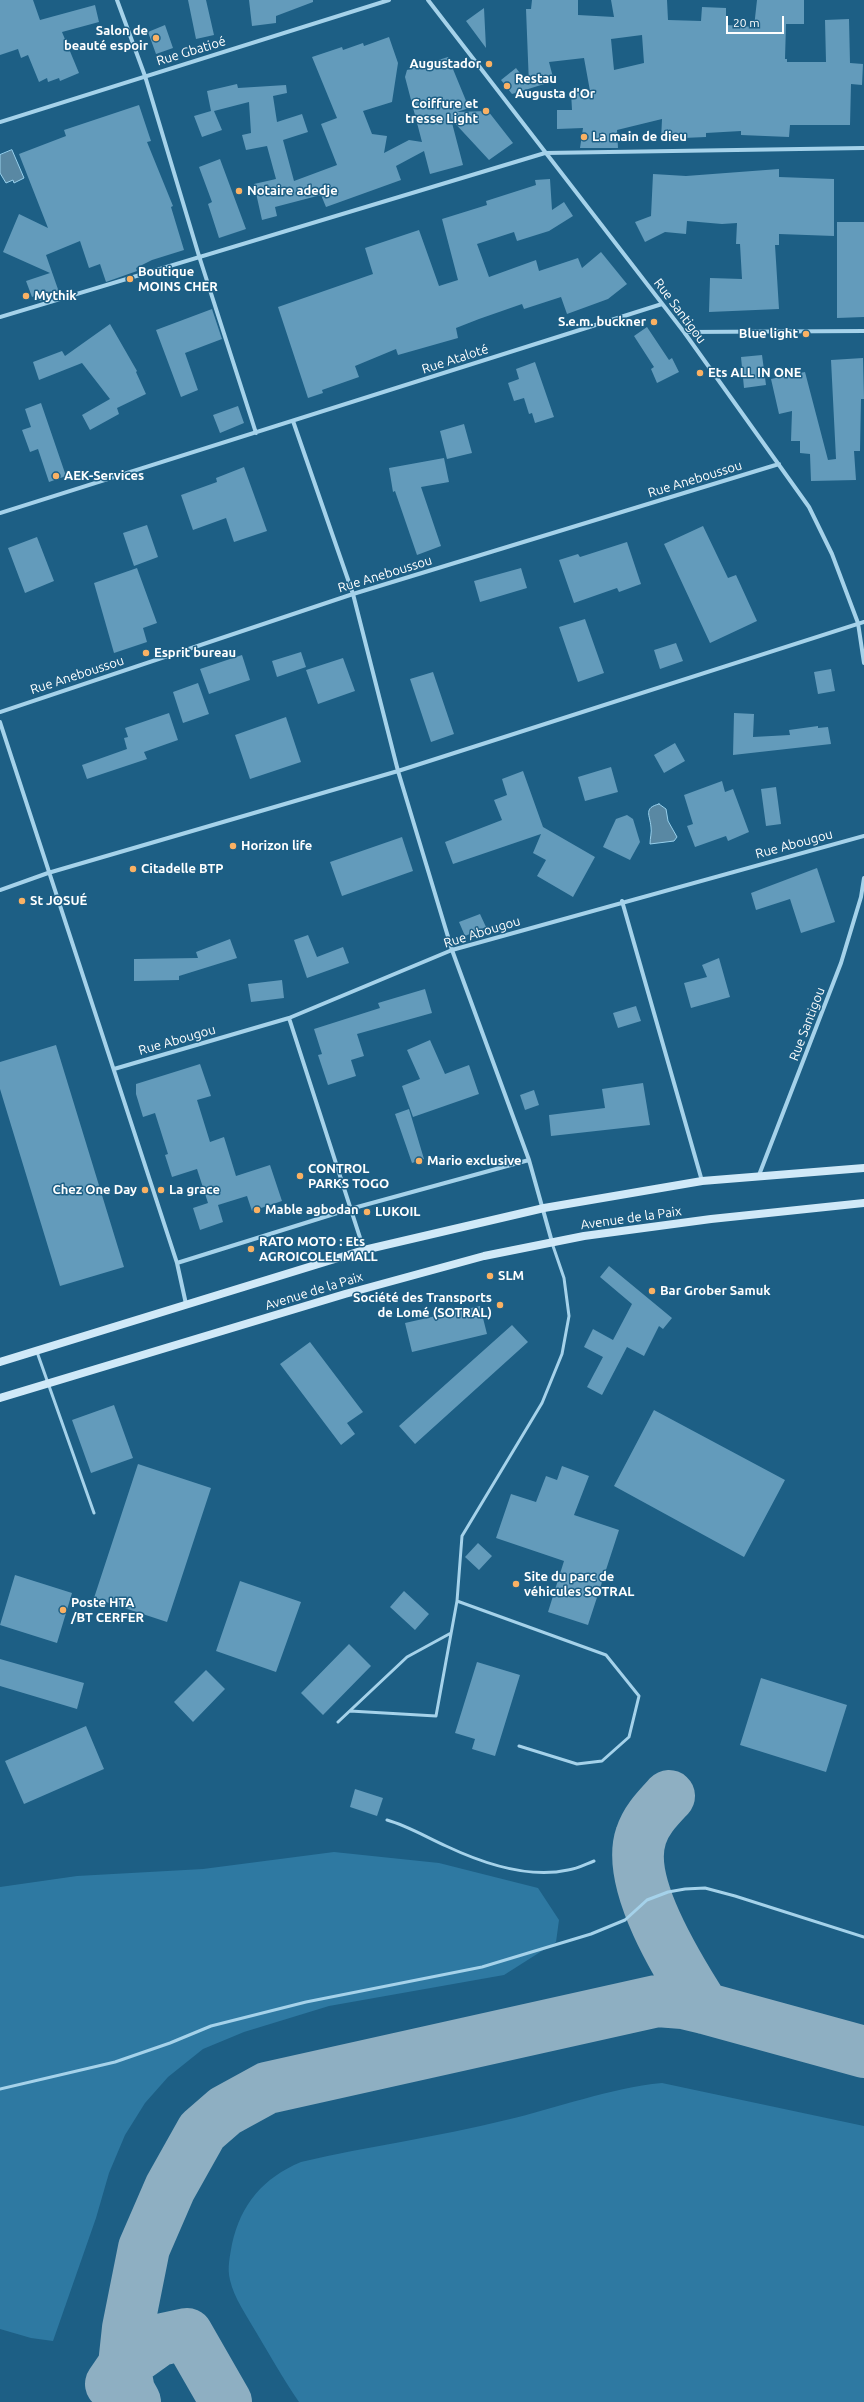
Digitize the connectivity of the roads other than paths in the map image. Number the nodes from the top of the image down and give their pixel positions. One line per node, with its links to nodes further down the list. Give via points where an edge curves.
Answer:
1 (117, 0): 4 (street)
2 (389, 0): 4 (street, Rue Gbatioé)
3 (428, 0): 7 (street, Rue Santigou)
4 (145, 76): 5 (street, Rue Gbatioé); 8 (street)
5 (0, 122)
6 (864, 148): 7 (street)
7 (545, 153): 8 (street); 9 (street, Rue Santigou)
8 (199, 256): 10 (street); 14 (street)
9 (662, 304): 12 (street, Rue Santigou); 13 (street, Rue Ataloté)
10 (0, 317)
11 (864, 331): 12 (street)
12 (684, 332): 15 (street, Rue Santigou)
13 (293, 421): 14 (street, Rue Ataloté); 17 (street)
14 (256, 433): 16 (street, Rue Ataloté)
15 (779, 464): 17 (street, Rue Aneboussou); 19 (street, Rue Santigou, via 812,514 832,554)
16 (0, 513)
17 (353, 594): 21 (street, Rue Aneboussou); 23 (street)
18 (864, 622): 19 (street)
19 (858, 623): 20 (street, Rue Santigou); 23 (street)
20 (864, 663)
21 (0, 712)
22 (0, 722): 25 (street)
23 (398, 771): 25 (street); 29 (street)
24 (864, 836): 28 (street, Rue Abougou)
25 (48, 873): 27 (street); 31 (street)
26 (864, 878): 34 (street, Rue Santigou, via 861,897 841,963)
27 (0, 890)
28 (622, 901): 29 (street, Rue Abougou); 35 (street)
29 (452, 950): 30 (street, Rue Abougou); 32 (street)
30 (289, 1018): 31 (street, Rue Abougou); 38 (street)
31 (114, 1069): 41 (street)
32 (529, 1160): 37 (street); 38 (street)
33 (864, 1168): 34 (main road)
34 (759, 1175): 35 (main road)
35 (702, 1181): 37 (main road)
36 (864, 1204): 39 (main road, Avenue de la Paix, via 711,1219)
37 (544, 1208): 39 (street); 40 (main road)
38 (350, 1209): 40 (street); 41 (street)
39 (552, 1242): 45 (main road, Avenue de la Paix, via 421,1272); 48 (lane, via 564,1278 569,1316 562,1354 542,1403 462,1536)
40 (364, 1250): 42 (main road)
41 (177, 1263): 42 (street)
42 (186, 1304): 43 (main road)
43 (36, 1350): 44 (main road); 45 (lane)
44 (0, 1362)
45 (48, 1384): 46 (main road, Avenue de la Paix); 47 (lane)
46 (0, 1398)
47 (94, 1512)
48 (457, 1601): 49 (lane); 52 (lane, via 606,1654 639,1696 629,1737 602,1761 578,1764)
49 (451, 1633): 50 (lane, via 407,1657); 50 (lane, via 436,1716)
50 (350, 1711): 51 (lane)
51 (338, 1722)
52 (519, 1746)
53 (387, 1820): 54 (lane, via 465,1854 521,1870 543,1873 568,1870)
54 (594, 1861)
55 (864, 1938): 56 (lane, via 735,1896 705,1888 685,1889 647,1900 625,1920 591,1934 482,1967 306,2002 226,2022 115,2062)
56 (0, 2089)

